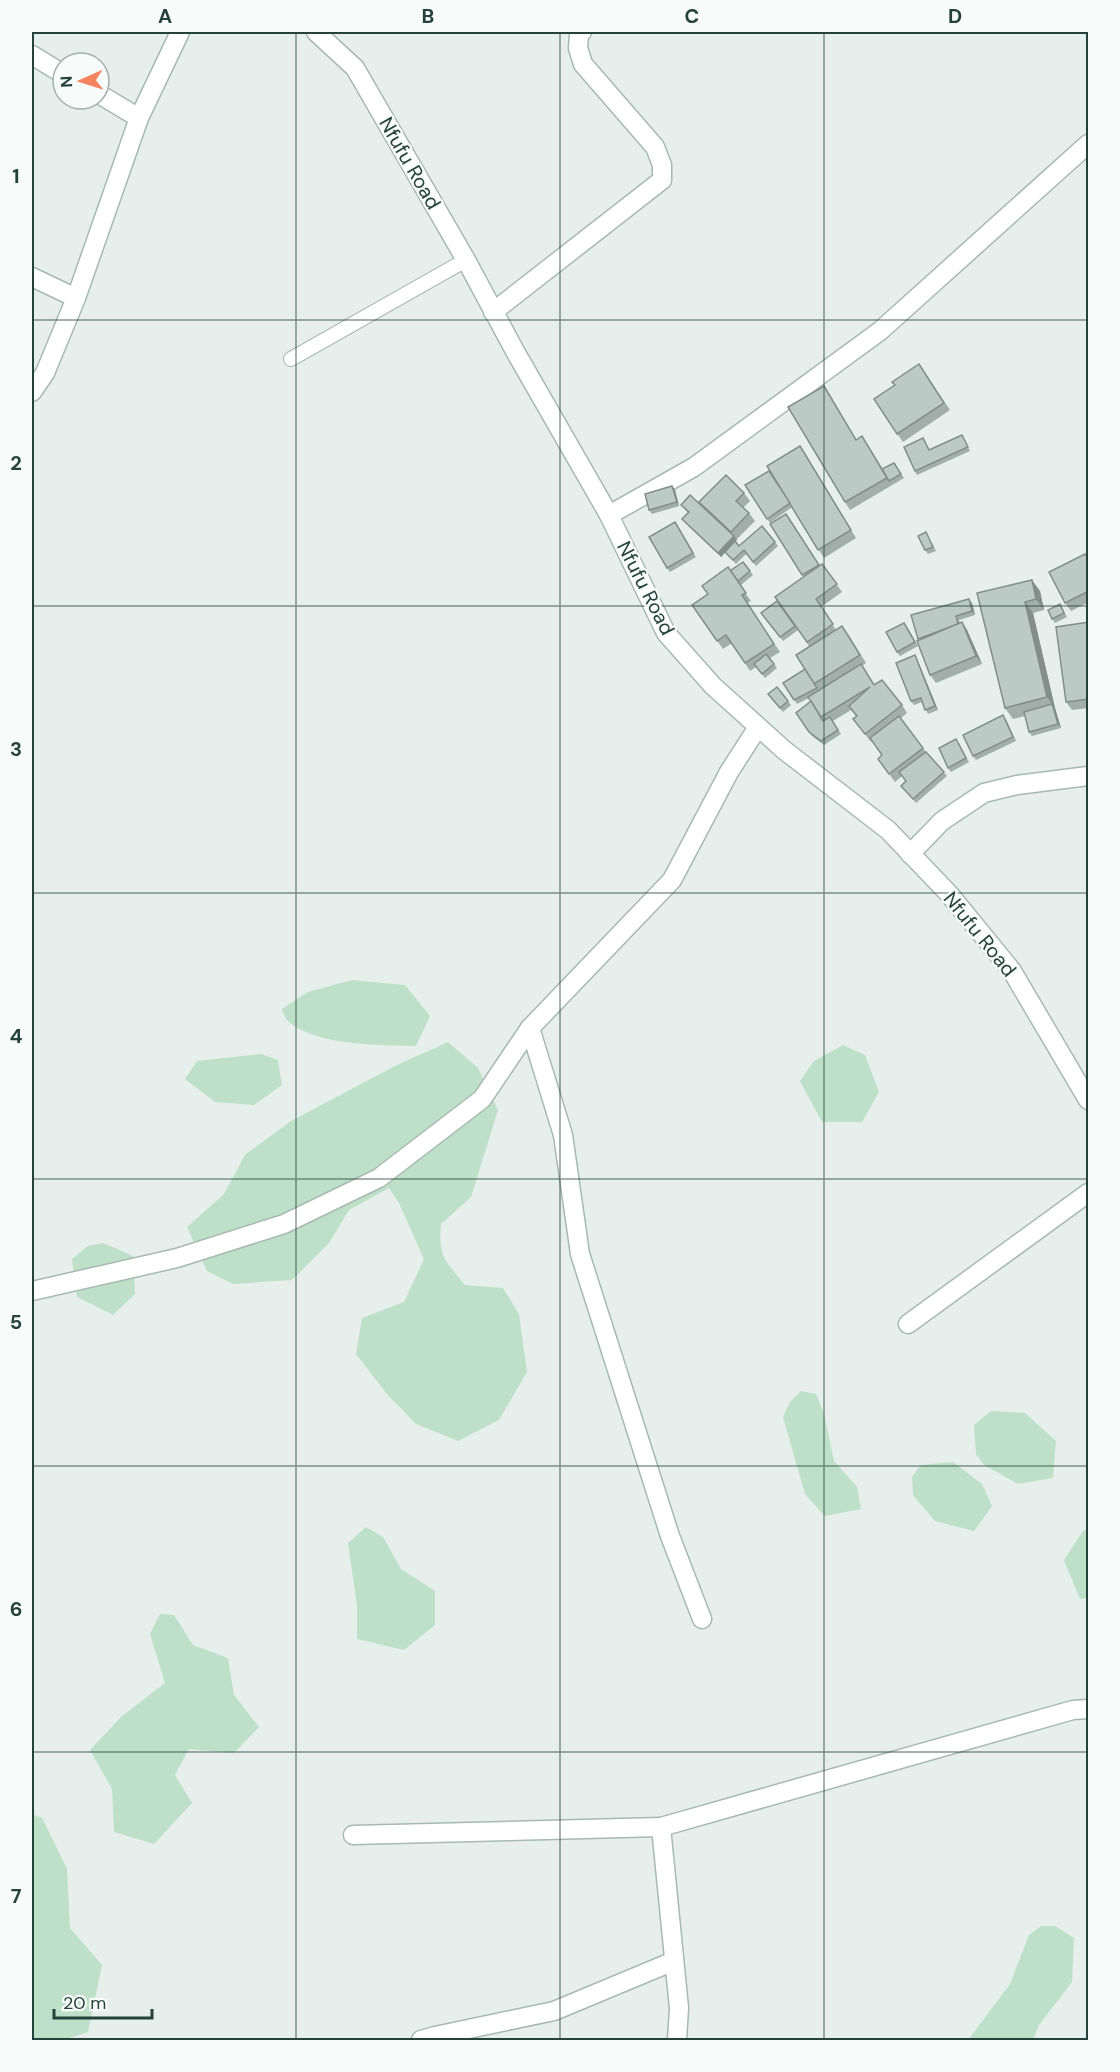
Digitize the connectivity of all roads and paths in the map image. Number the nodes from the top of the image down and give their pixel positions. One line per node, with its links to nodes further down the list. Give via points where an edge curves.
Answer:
1 (180, 32): 7 (street)
2 (316, 32): 9 (street, Nfufu Road, via 355,68)
3 (582, 32): 12 (street, via 578,48 583,64 655,147 662,165 662,180)
4 (32, 55): 5 (street)
5 (51, 67)
6 (111, 101): 7 (street)
7 (139, 118): 11 (street)
8 (1089, 144): 15 (street, via 880,331 694,467)
9 (466, 260): 12 (street, Nfufu Road); 13 (lane)
10 (32, 277): 11 (street)
11 (76, 298): 14 (street, via 45,372)
12 (493, 312): 15 (street, Nfufu Road)
13 (291, 359)
14 (32, 392)
15 (609, 515): 16 (street, Nfufu Road, via 666,633 713,686)
16 (758, 727): 18 (street, Nfufu Road, via 888,830); 19 (street, via 729,772 672,880)
17 (1089, 776): 18 (street, via 984,793 942,821)
18 (910, 854): 20 (street, Nfufu Road, via 950,895 1012,971)
19 (530, 1028): 22 (street, via 482,1099 379,1178 284,1224 177,1258); 24 (street, via 563,1135 580,1254 670,1536)
20 (1089, 1100)
21 (1089, 1193): 23 (street)
22 (32, 1291)
23 (908, 1324)
24 (702, 1619)
25 (1089, 1709): 26 (street, via 1073,1710)
26 (661, 1827): 27 (street); 28 (street)
27 (353, 1835)
28 (674, 1961): 29 (street, via 554,2012); 30 (street, via 679,2008)
29 (421, 2040)
30 (677, 2040)

